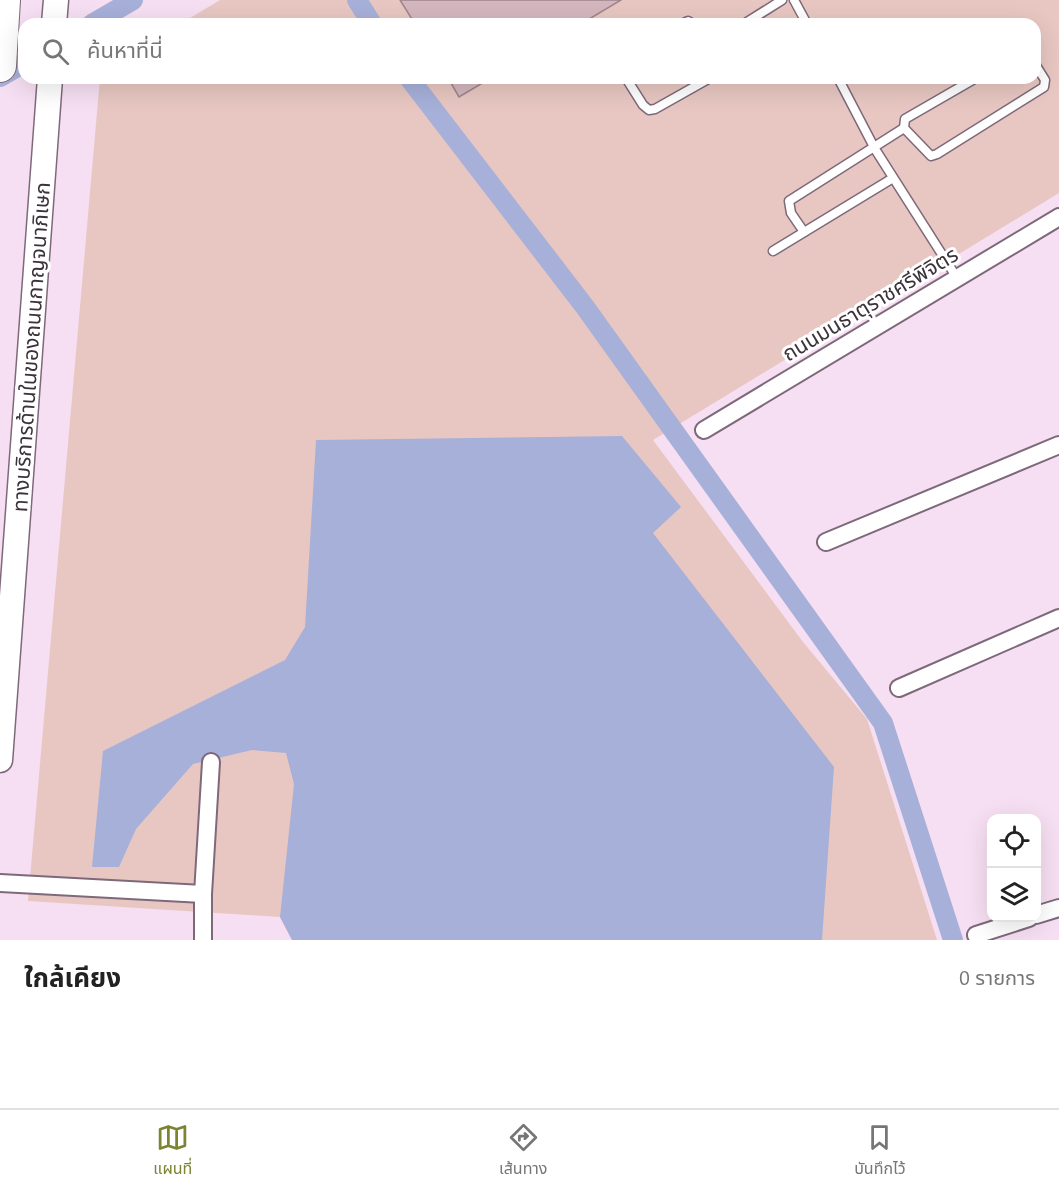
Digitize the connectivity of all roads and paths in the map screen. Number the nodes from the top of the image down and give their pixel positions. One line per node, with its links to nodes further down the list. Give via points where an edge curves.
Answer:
1 (4, 0): 8 (highway)
2 (56, 0): 5 (main road)
3 (782, 0): 6 (lane)
4 (794, 0): 7 (lane)
5 (54, 18)
6 (754, 18)
7 (804, 18)
8 (0, 66)
9 (1041, 74): 15 (lane, via 1044,87 932,156)
10 (50, 84): 27 (main road, ทางบริการด้านในของถนนกาญจนาภิเษก)
11 (630, 84): 12 (lane, via 649,110)
12 (699, 84)
13 (840, 84): 16 (lane)
14 (966, 84): 15 (lane, via 905,119)
15 (904, 128): 16 (lane)
16 (874, 148): 17 (lane); 19 (lane, via 789,201 791,213)
17 (893, 178): 19 (lane); 21 (lane)
18 (1059, 217): 21 (street, ถนนมนธาตุราชศรีพิจิตร)
19 (804, 232): 20 (lane)
20 (773, 251)
21 (957, 278): 22 (street, ถนนมนธาตุราชศรีพิจิตร)
22 (704, 430)
23 (1059, 445): 24 (street)
24 (826, 542)
25 (1059, 618): 26 (street)
26 (899, 688)
27 (0, 760)
28 (211, 762): 30 (street)
29 (0, 884): 30 (street)
30 (203, 894): 35 (street)
31 (1059, 908): 32 (street)
32 (1041, 913)
33 (1017, 922): 34 (street)
34 (976, 935)
35 (202, 940)

